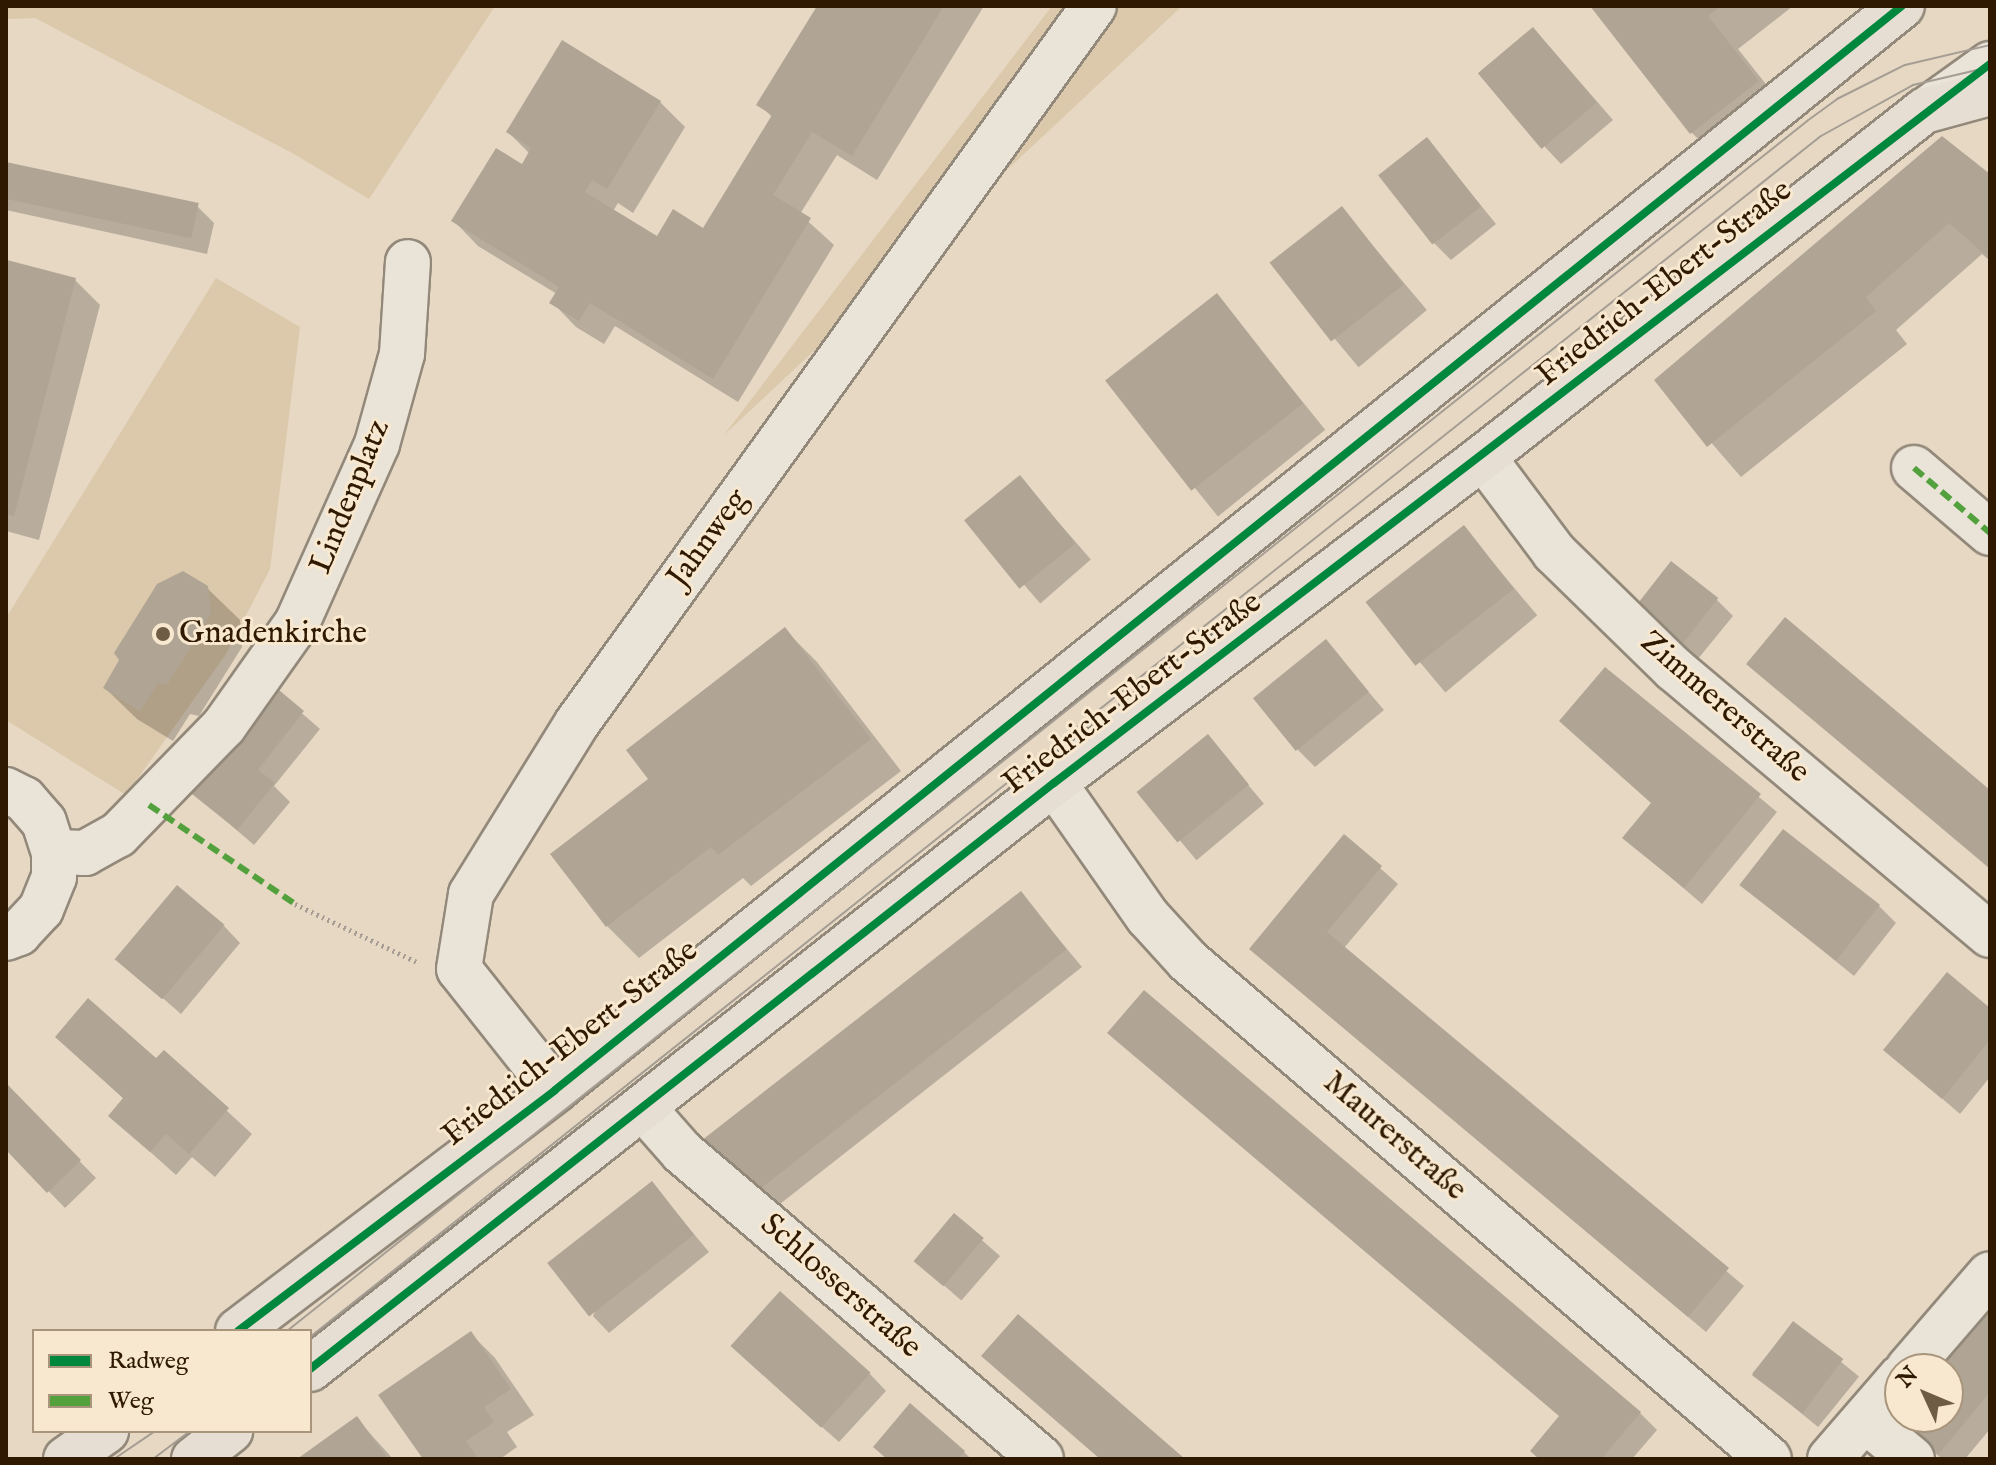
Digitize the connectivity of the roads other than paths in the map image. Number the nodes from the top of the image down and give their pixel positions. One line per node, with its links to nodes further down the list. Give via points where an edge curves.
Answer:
1 (1094, 6): 15 (street, Jahnweg, via 577,723 471,894 459,969)
2 (1902, 6): 15 (main road, Friedrich-Ebert-Straße)
3 (1990, 64): 5 (street, Friedrich-Ebert-Straße)
4 (1990, 93): 5 (main road)
5 (1924, 111): 7 (main road, Friedrich-Ebert-Straße)
6 (408, 262): 12 (street, Lindenplatz, via 402,354 377,444 297,623 224,726 128,825 85,853)
7 (1483, 457): 10 (main road, Friedrich-Ebert-Straße); 13 (street, Zimmererstraße, via 1554,552 1674,669)
8 (1914, 468): 9 (street)
9 (1990, 533)
10 (1054, 783): 16 (main road, Friedrich-Ebert-Straße); 28 (street, Maurerstraße, via 1148,917 1188,961)
11 (6, 790): 12 (street, via 24,799 44,822)
12 (54, 852): 14 (street, via 54,877 41,909 19,933)
13 (1990, 935)
14 (6, 938)
15 (555, 1090): 18 (main road, Friedrich-Ebert-Straße)
16 (645, 1110): 20 (main road, Friedrich-Ebert-Straße); 27 (street, Schlosserstraße, via 682,1152)
17 (1990, 1274): 19 (street)
18 (241, 1329)
19 (1922, 1353)
20 (312, 1367)
21 (1884, 1397): 22 (street)
22 (1865, 1420): 29 (street); 30 (street)
23 (103, 1433): 25 (main road)
24 (227, 1433): 26 (main road)
25 (66, 1459)
26 (194, 1459)
27 (1041, 1459)
28 (1769, 1459)
29 (1830, 1459)
30 (1912, 1459)

